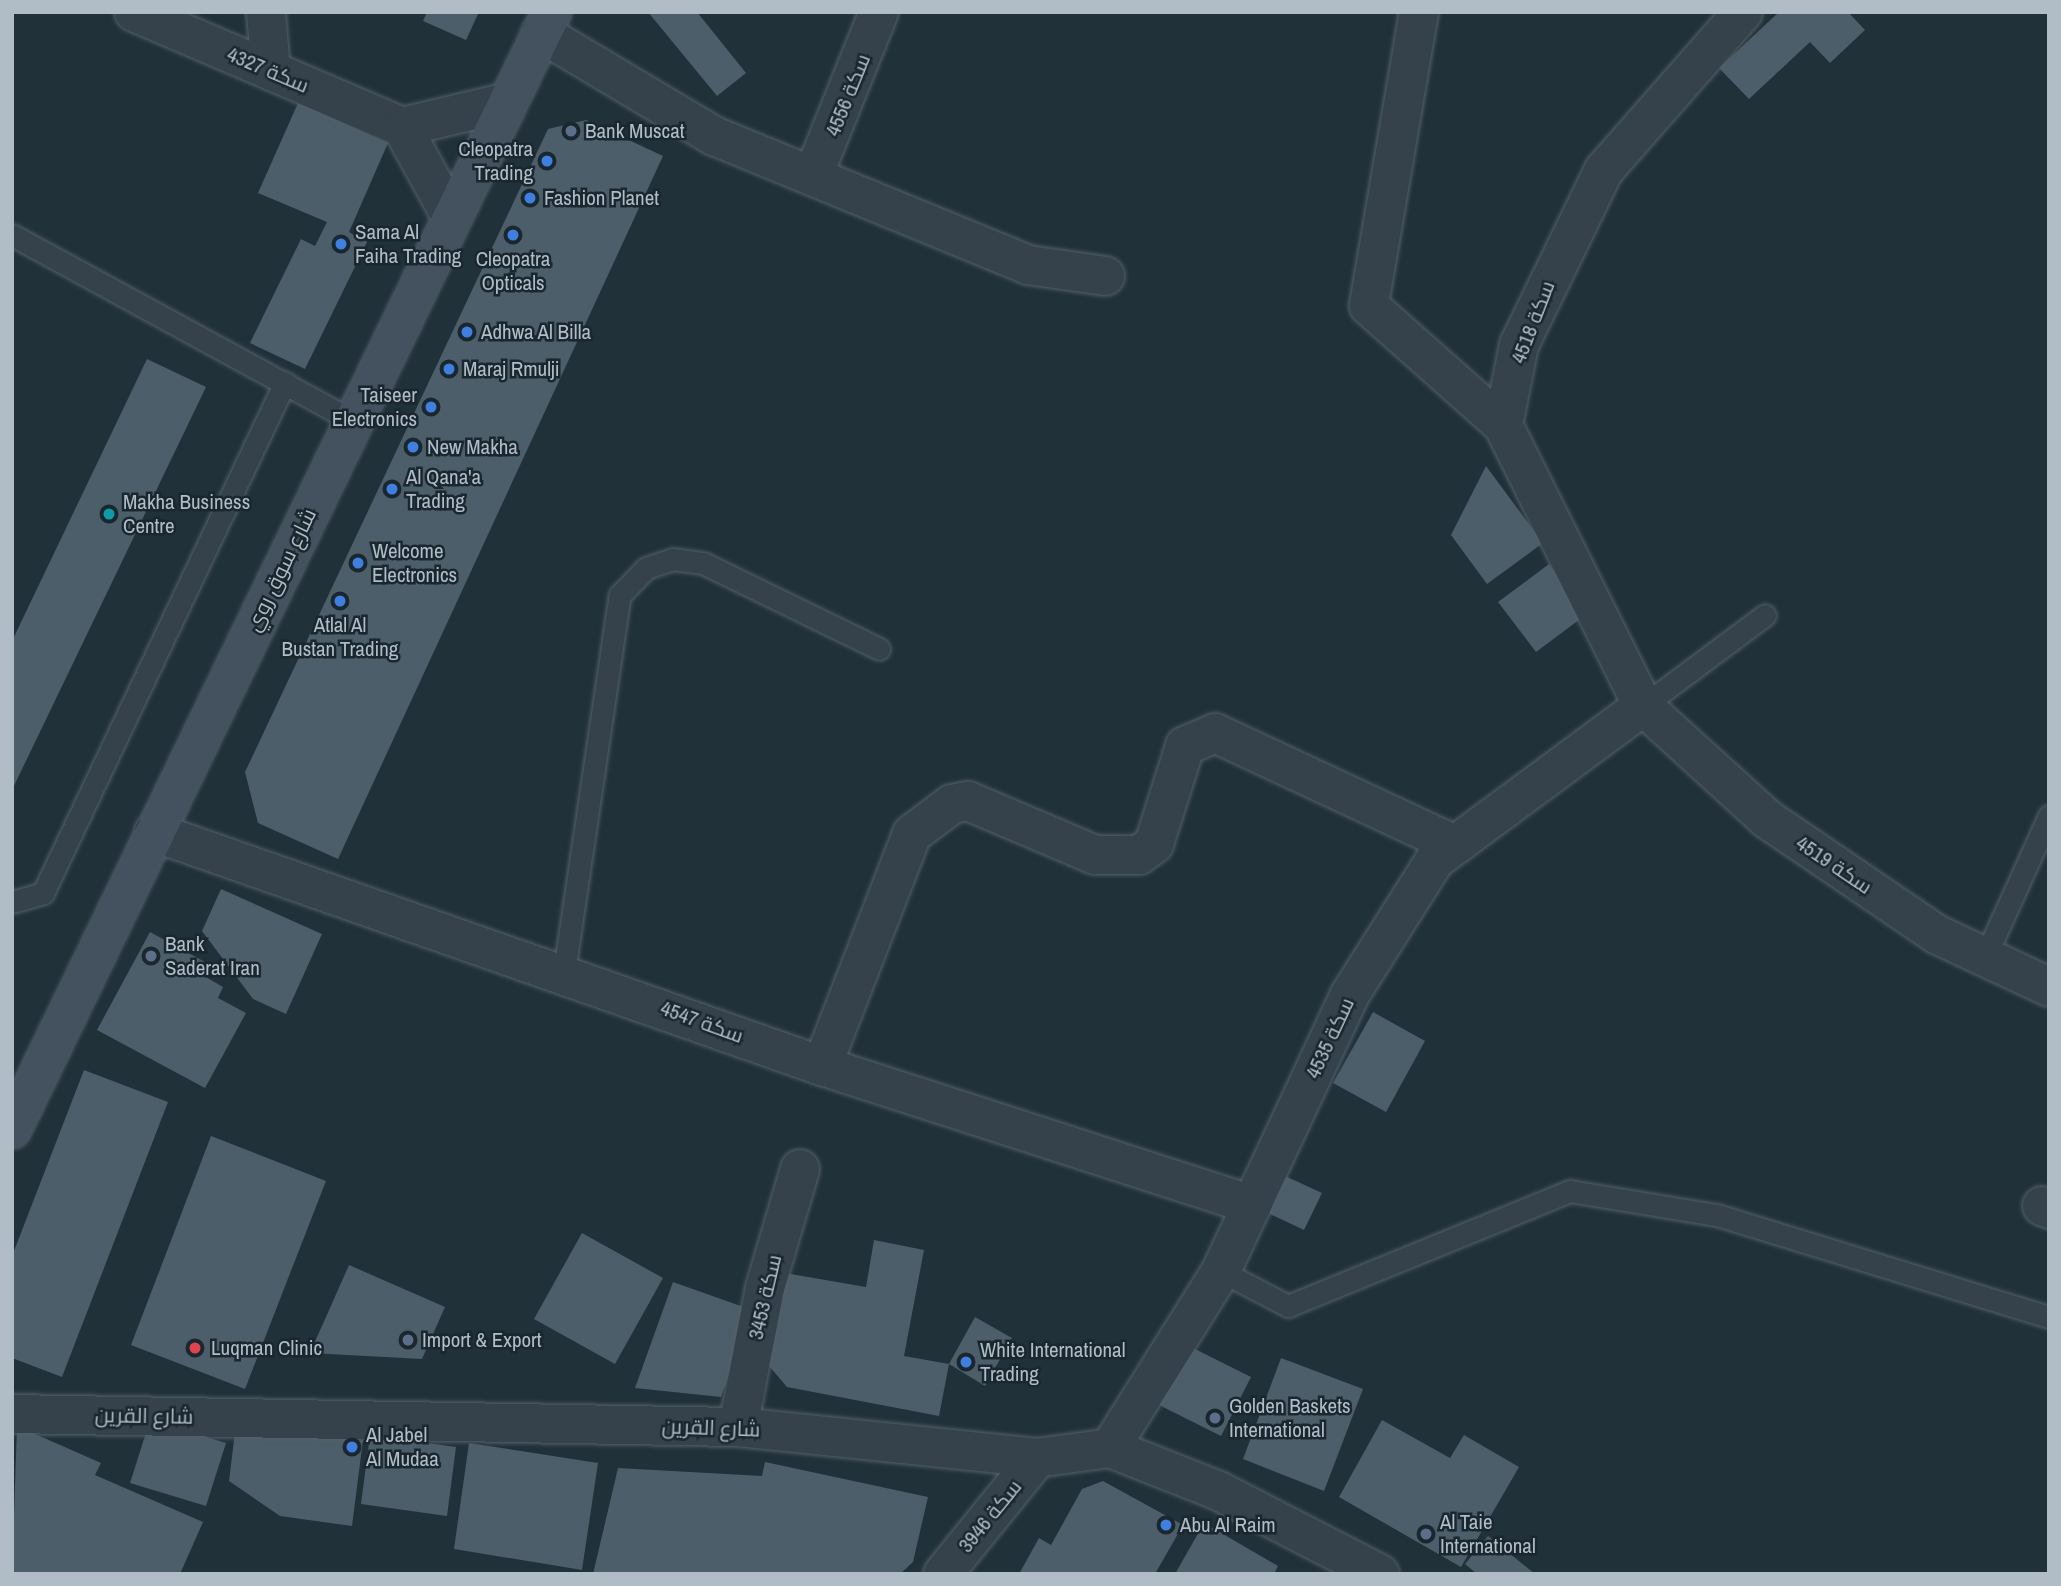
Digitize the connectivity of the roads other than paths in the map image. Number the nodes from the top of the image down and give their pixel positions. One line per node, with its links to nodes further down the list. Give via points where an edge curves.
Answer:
1 (134, 12): 7 (street, سكة 4327)
2 (266, 12): 7 (street)
3 (879, 12): 10 (street, سكة 4556)
4 (1419, 12): 16 (street, via 1369,306)
5 (1743, 12): 16 (street, سكة 4518, via 1604,170 1519,345)
6 (547, 23): 8 (main road, شارع سوق روي); 10 (street, via 714,136)
7 (271, 71): 9 (street, سكة 4327)
8 (508, 102): 9 (street); 11 (main road, شارع سوق روي)
9 (402, 127): 11 (street)
10 (813, 176): 13 (street, via 1028,265)
11 (452, 218): 15 (main road, شارع سوق روي)
12 (12, 235): 14 (lane)
13 (1105, 276)
14 (285, 382): 15 (lane); 23 (lane, via 43,893)
15 (353, 421): 21 (main road, شارع سوق روي)
16 (1503, 425): 19 (street)
17 (1765, 615): 19 (lane)
18 (879, 649): 25 (lane, via 703,563 673,559 646,568 620,595)
19 (1643, 706): 22 (street, سكة 4535); 24 (street, سكة 4519, via 1767,819 1936,934)
20 (2049, 816): 24 (lane)
21 (154, 832): 25 (street, سكة 4547); 28 (main road, شارع سوق روي)
22 (1455, 845): 27 (street, via 1215,733 1185,746 1154,844 1139,855 1095,855 968,802 952,804 912,834); 30 (street, سكة 4535, via 1435,860 1349,996)
23 (12, 902)
24 (1985, 957): 26 (street, سكة 4519)
25 (564, 972): 27 (street, سكة 4547)
26 (2049, 987)
27 (822, 1066): 30 (street, سكة 4547)
28 (12, 1129)
29 (800, 1169): 34 (street, سكة 3453, via 765,1288)
30 (1252, 1205): 31 (street, سكة 4535)
31 (1221, 1270): 32 (lane, via 1288,1306 1570,1191 1717,1215); 35 (street, سكة 4535)
32 (2049, 1317)
33 (12, 1413): 34 (street, شارع القرين)
34 (738, 1427): 36 (street, شارع القرين)
35 (1110, 1448): 36 (street, شارع القرين); 38 (street, شارع القرين, via 1219,1491)
36 (1037, 1458): 37 (street, سكة 3946)
37 (943, 1574)
38 (1380, 1574)

